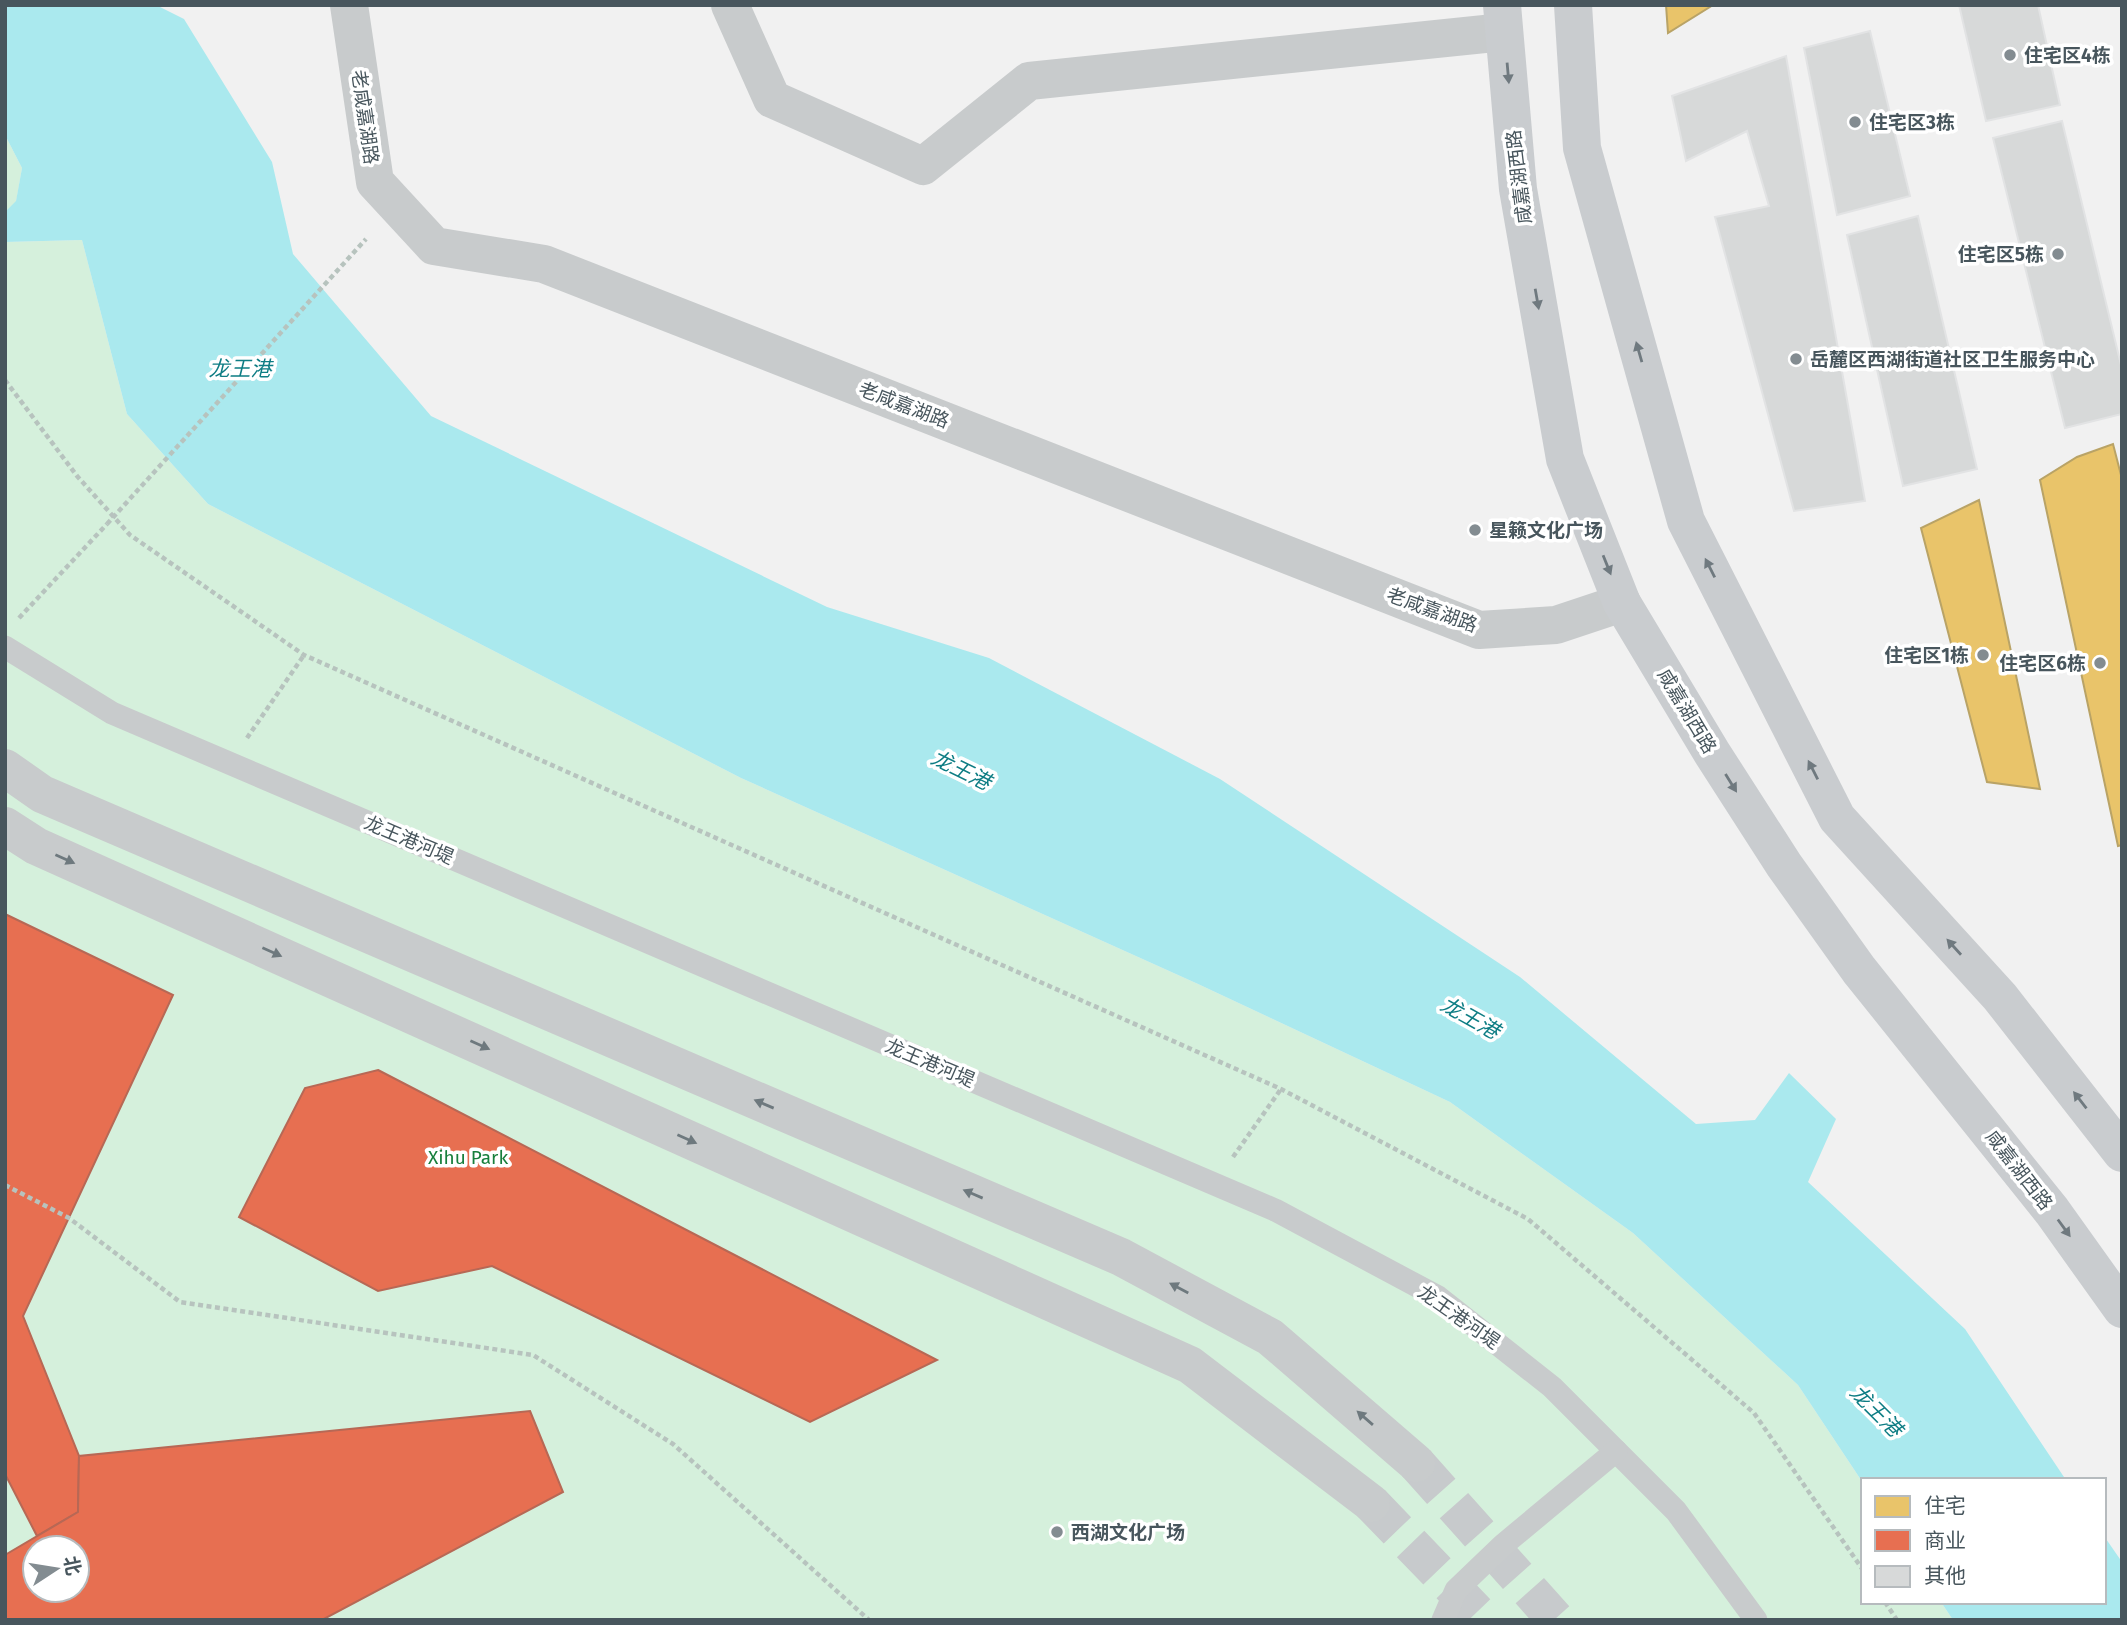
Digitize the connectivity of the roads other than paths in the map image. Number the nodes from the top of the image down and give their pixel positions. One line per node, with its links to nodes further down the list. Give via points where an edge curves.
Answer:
1 (349, 5): 5 (street, 老咸嘉湖路, via 375,182 434,247 544,264 1479,630 1556,625)
2 (730, 5): 4 (street, via 772,99 923,166 1029,81)
3 (1573, 5): 9 (main road, one-way to 3, via 2000,998 1837,818 1686,521 1582,148)
4 (1503, 19): 5 (main road, 咸嘉湖西路, one-way to 5, via 1518,189 1564,459)
5 (1622, 603): 10 (main road, 咸嘉湖西路, one-way to 10, via 1784,865 1859,970 2052,1211)
6 (5, 647): 11 (lane, 龙王港河堤, via 112,712 1275,1210 1438,1297 1552,1387)
7 (5, 768): 12 (street, one-way to 7, via 1270,1337 1121,1257 42,793)
8 (5, 826): 13 (street, one-way to 13, via 36,846 1190,1365)
9 (2122, 1153)
10 (2122, 1309)
11 (1616, 1451): 14 (lane, via 1455,1590); 15 (lane, 龙王港河堤, via 1676,1511)
12 (1416, 1463)
13 (1371, 1503)
14 (1443, 1620)
15 (1756, 1620)

